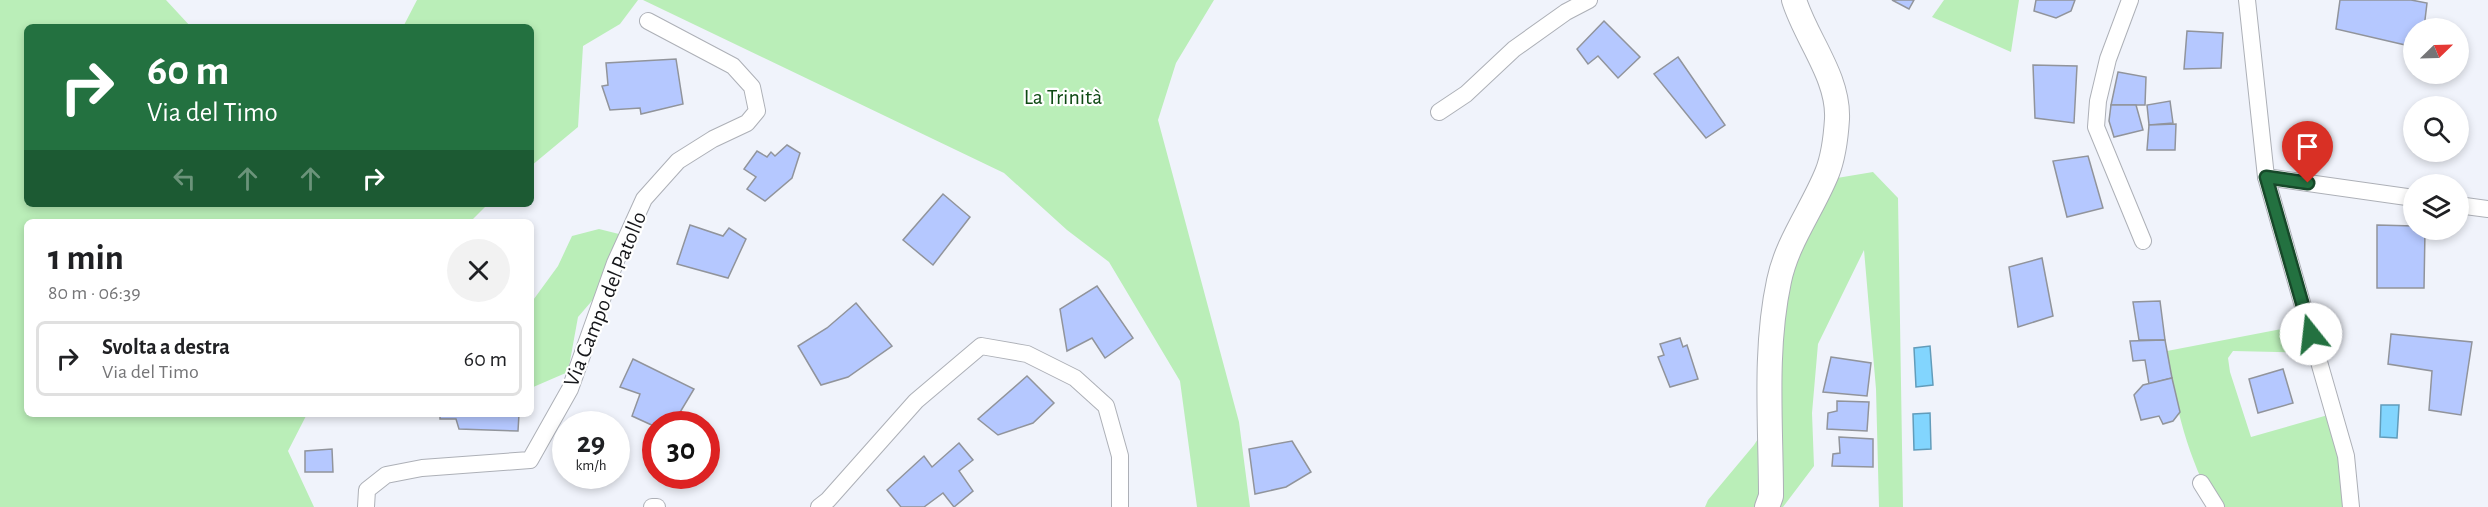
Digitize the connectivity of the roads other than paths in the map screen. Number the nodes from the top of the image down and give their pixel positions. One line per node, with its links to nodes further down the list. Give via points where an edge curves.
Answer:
1 (1589, 0): 6 (street, via 1514,49 1466,94)
2 (1794, 0): 18 (street, via 1800,21 1832,84 1837,118 1827,171 1794,238 1779,281 1772,347 1771,496)
3 (2130, 0): 11 (street, via 2108,59 2096,127)
4 (2247, 0): 7 (street)
5 (648, 21): 13 (street, Via Campo del Patollo, via 733,66 752,87 757,111 747,123 678,161 644,199 615,263 570,389 531,460 422,468 386,475 367,490)
6 (1439, 112)
7 (2266, 177): 8 (street); 20 (street, via 2346,456)
8 (2403, 196)
9 (2469, 206): 10 (street)
10 (2488, 209)
11 (2143, 241)
12 (2201, 483): 19 (street)
13 (366, 507)
14 (652, 507): 15 (street)
15 (657, 507)
16 (819, 507): 17 (street, via 916,401 981,346 1027,354 1075,378 1106,406 1120,456)
17 (1120, 507)
18 (1767, 507)
19 (2216, 507)
20 (2351, 507)

